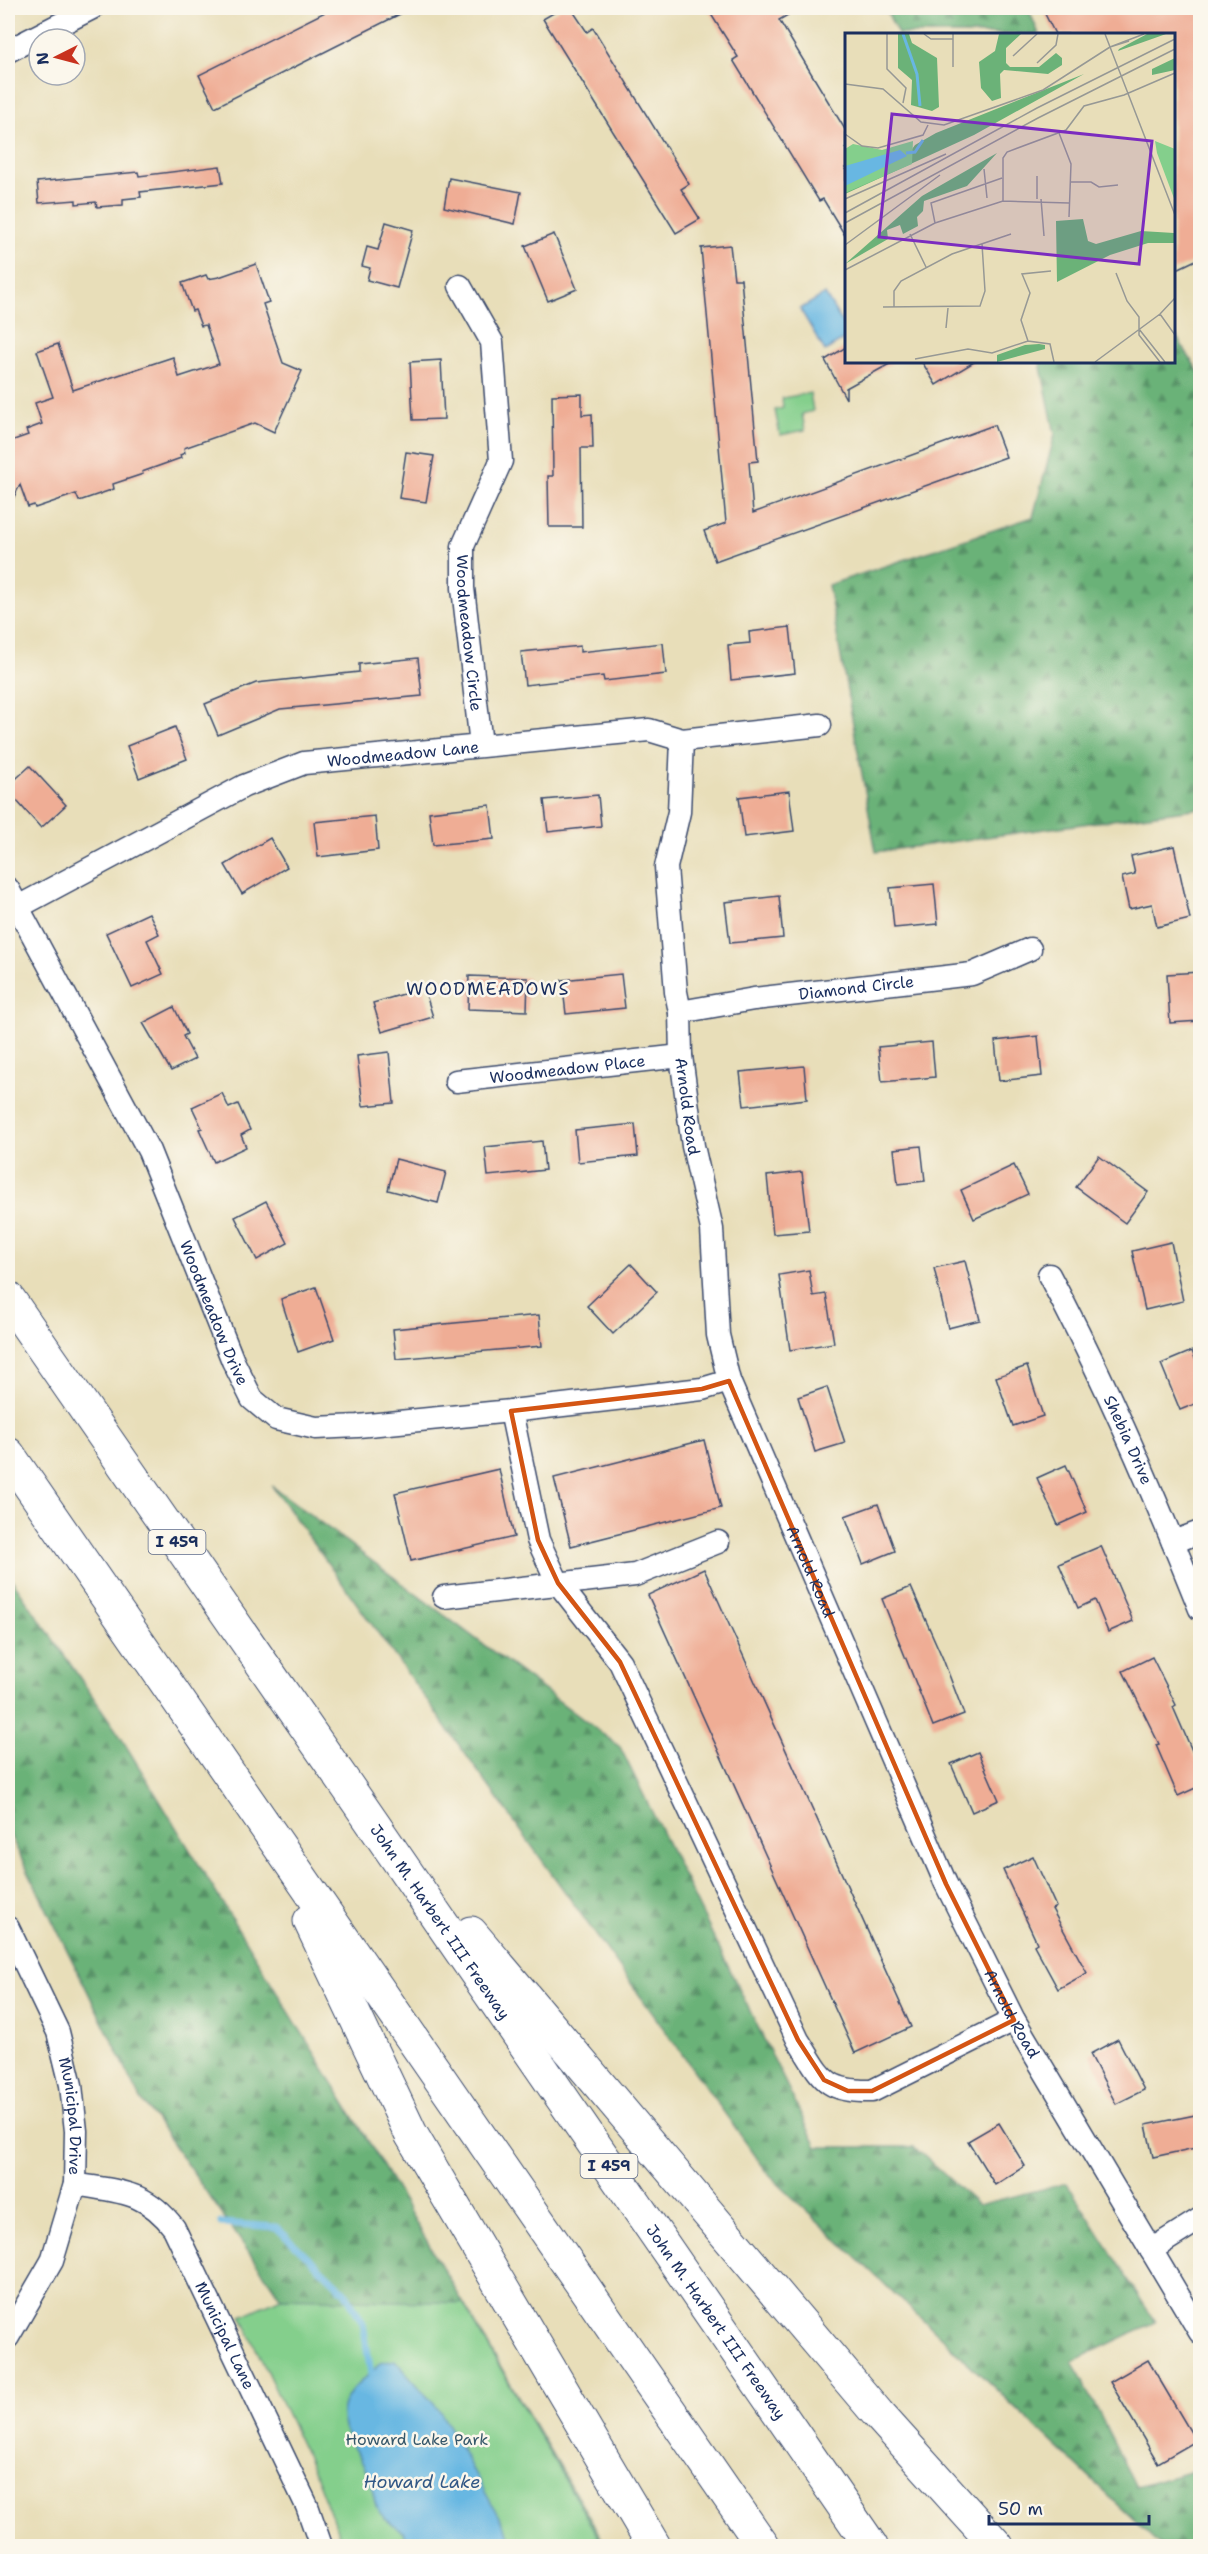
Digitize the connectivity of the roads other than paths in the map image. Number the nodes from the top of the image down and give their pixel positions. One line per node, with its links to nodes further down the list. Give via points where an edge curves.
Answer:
1 (92, 8): 2 (street)
2 (8, 51)
3 (460, 286): 6 (street, Woodmeadow Circle, via 492,342 501,461 463,546 463,588)
4 (820, 725): 5 (street, Woodmeadow Lane)
5 (681, 740): 6 (street, Woodmeadow Lane, via 649,730); 9 (street, Arnold Road, via 680,812 666,867)
6 (481, 746): 7 (street, Woodmeadow Lane, via 304,764 278,771)
7 (13, 898): 15 (street, Woodmeadow Drive, via 149,1151 252,1399 276,1419 316,1428)
8 (1030, 949): 9 (street, Diamond Circle, via 972,974 754,999)
9 (680, 1012): 10 (street, Arnold Road)
10 (681, 1056): 11 (street, Woodmeadow Place); 14 (street, Arnold Road, via 693,1146 712,1229 718,1335)
11 (456, 1081)
12 (1049, 1275): 19 (street, Shebia Drive)
13 (8, 1298): 23 (highway, John M. Harbert III Freeway / I 459)
14 (729, 1381): 15 (street, Woodmeadow Drive, via 702,1389); 26 (street, Arnold Road, via 946,1884)
15 (512, 1411): 20 (street, via 538,1540)
16 (8, 1454): 24 (highway)
17 (1200, 1532): 19 (street)
18 (718, 1542): 20 (street, via 635,1575)
19 (1173, 1542): 22 (street, Shebia Drive)
20 (558, 1583): 21 (street); 26 (street, via 620,1662 798,2040 824,2080 848,2091 872,2091)
21 (444, 1597)
22 (1200, 1609)
23 (347, 1786): 35 (highway, John M. Harbert III Freeway / I 459); 36 (highway, via 870,2405)
24 (271, 1838): 33 (highway, via 411,2134); 34 (highway)
25 (8, 1928): 27 (street, Municipal Drive, via 58,2032 71,2085 76,2131)
26 (1014, 2020): 29 (street, Arnold Road)
27 (75, 2184): 31 (street, Municipal Drive, via 52,2261); 32 (street, Municipal Lane, via 141,2198 160,2210 174,2228 307,2506)
28 (1200, 2219): 29 (street)
29 (1150, 2250): 30 (street, Arnold Road)
30 (1200, 2332)
31 (8, 2337)
32 (321, 2547)
33 (654, 2547)
34 (763, 2547)
35 (871, 2547)
36 (997, 2547)

